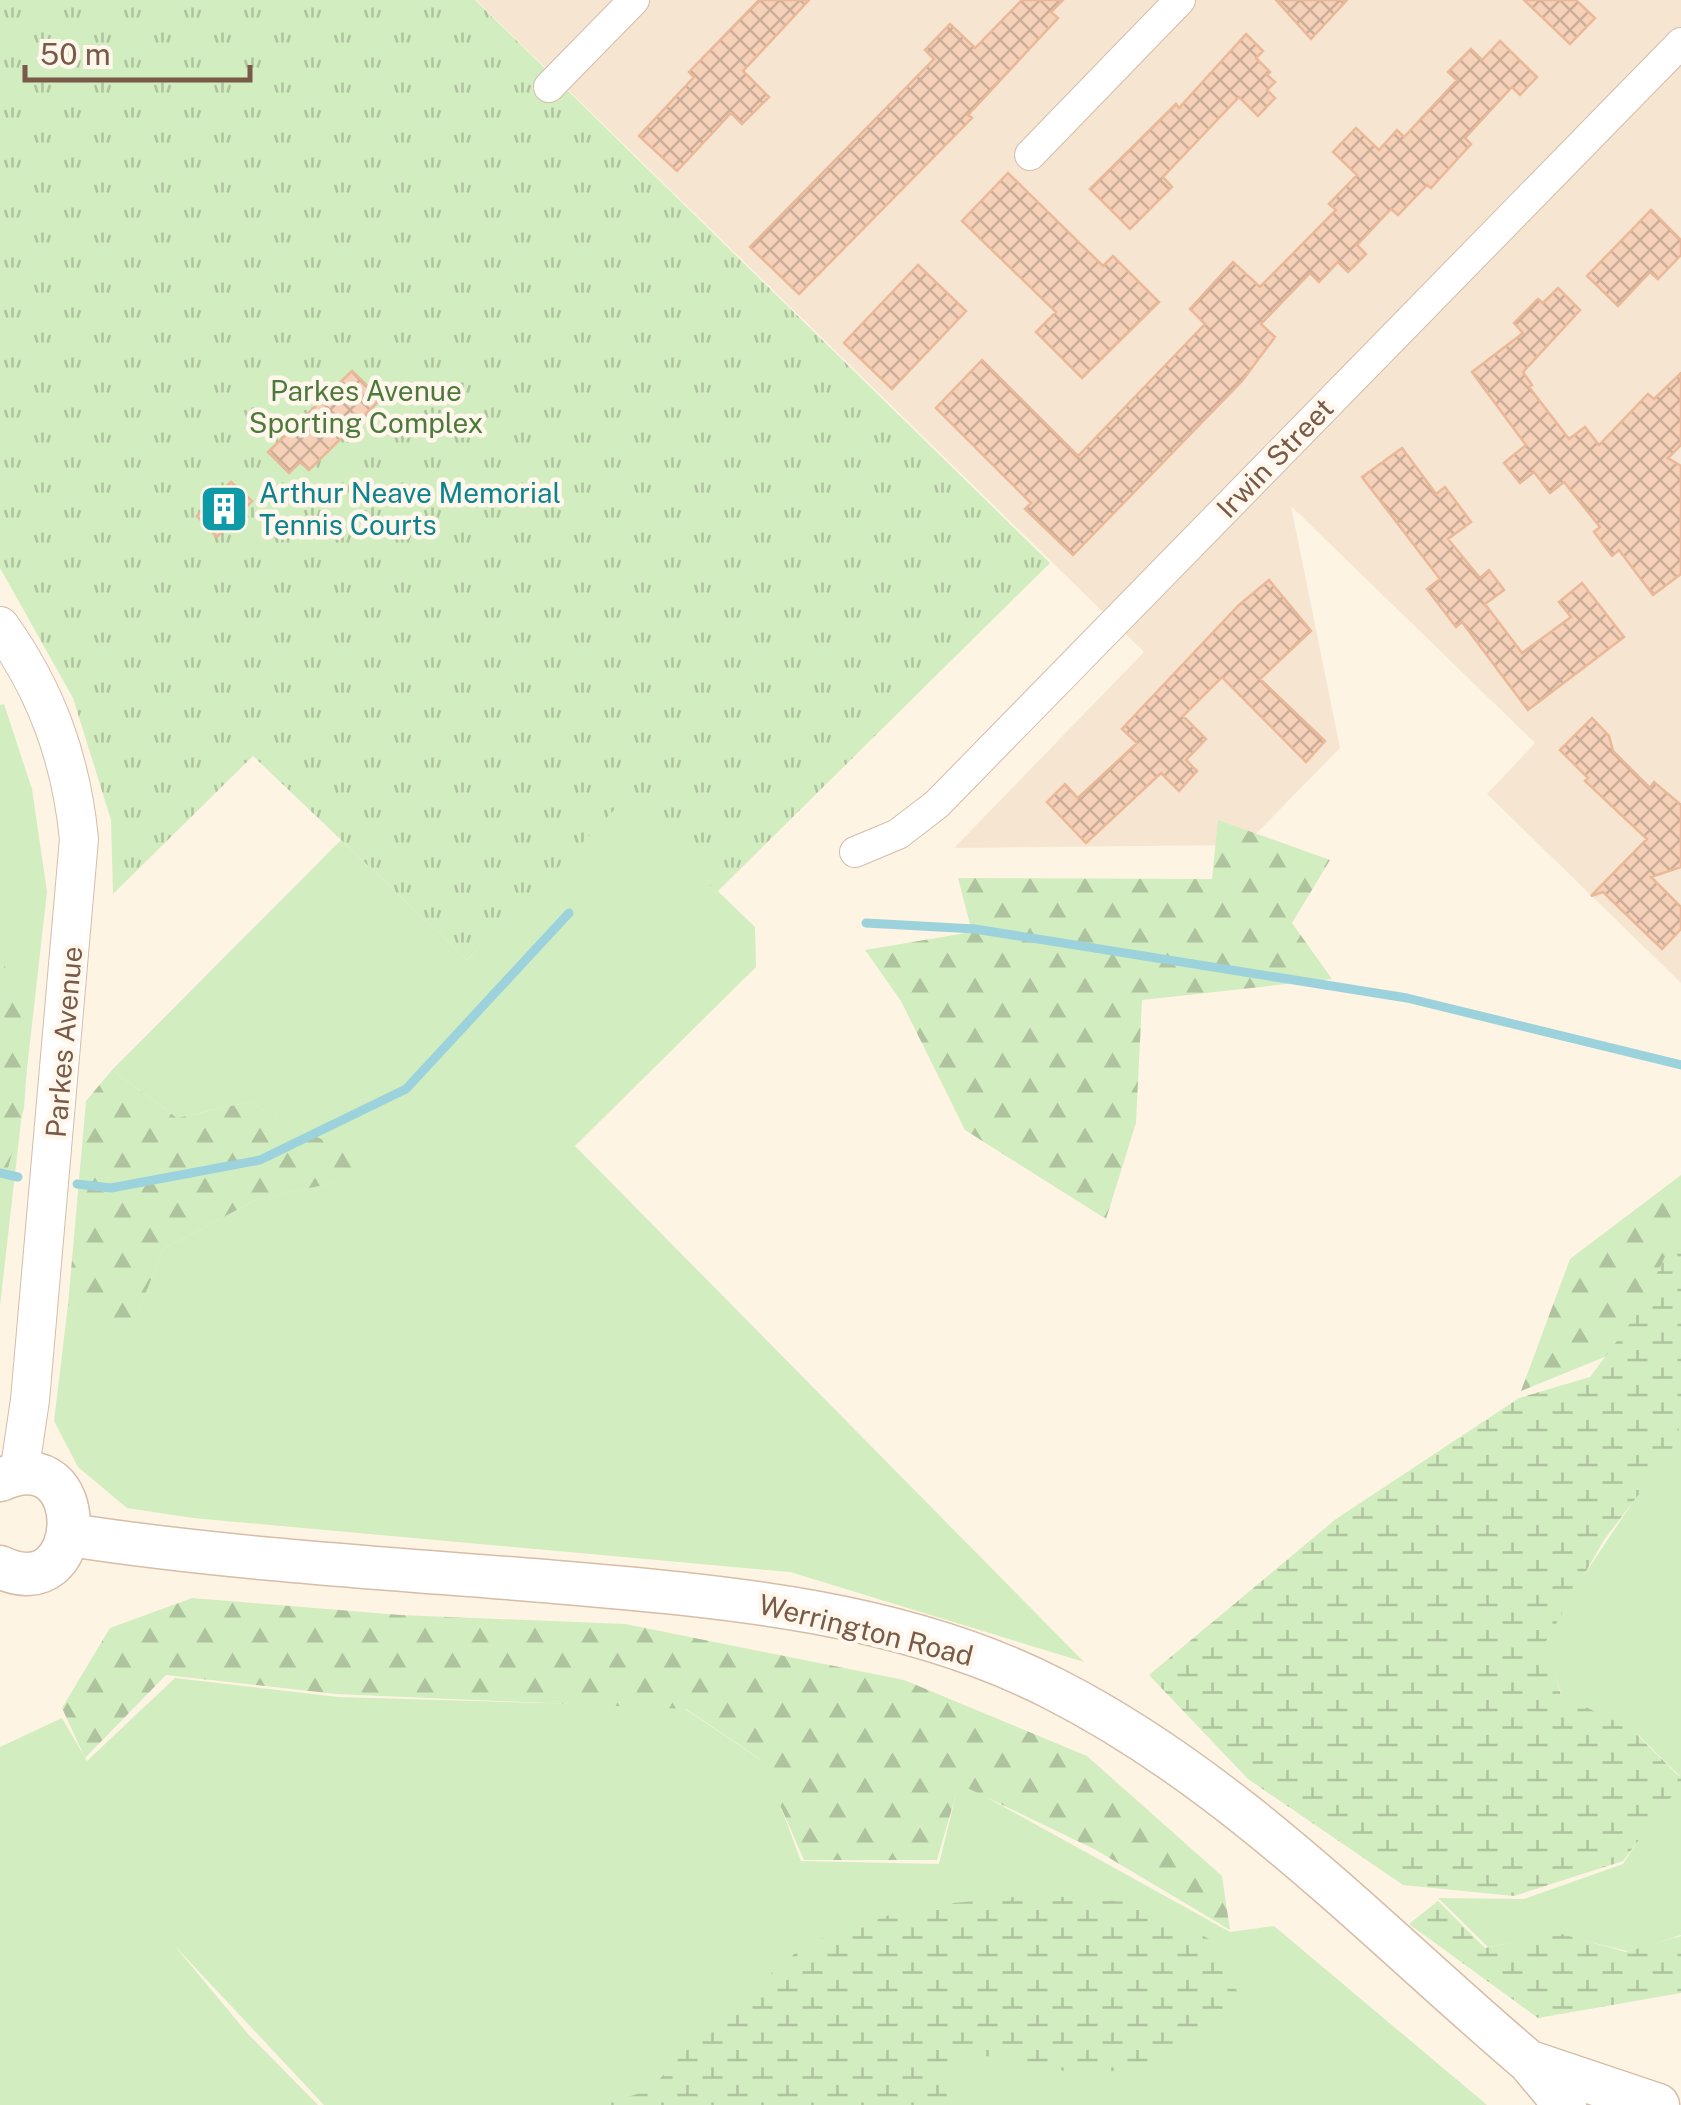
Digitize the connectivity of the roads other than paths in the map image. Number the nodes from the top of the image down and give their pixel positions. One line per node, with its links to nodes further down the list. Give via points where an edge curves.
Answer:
1 (634, 0): 4 (street)
2 (1180, 0): 5 (street)
3 (1681, 44): 7 (street, Irwin Street, via 937,804 898,834)
4 (548, 87)
5 (1030, 155)
6 (2, 633): 8 (street, Parkes Avenue, via 55,722 80,839 36,1341)
7 (854, 852)
8 (10, 1477): 9 (main road, via 46,1480 62,1494)
9 (70, 1535): 10 (main road, via 44,1568 18,1573); 11 (main road, Werrington Road, via 193,1554 754,1601 871,1625 1002,1665 1102,1715 1212,1786)
10 (0, 1567)
11 (1529, 2062): 12 (main road, Werrington Road); 13 (main road, Werrington Road)
12 (1565, 2105)
13 (1658, 2105)

